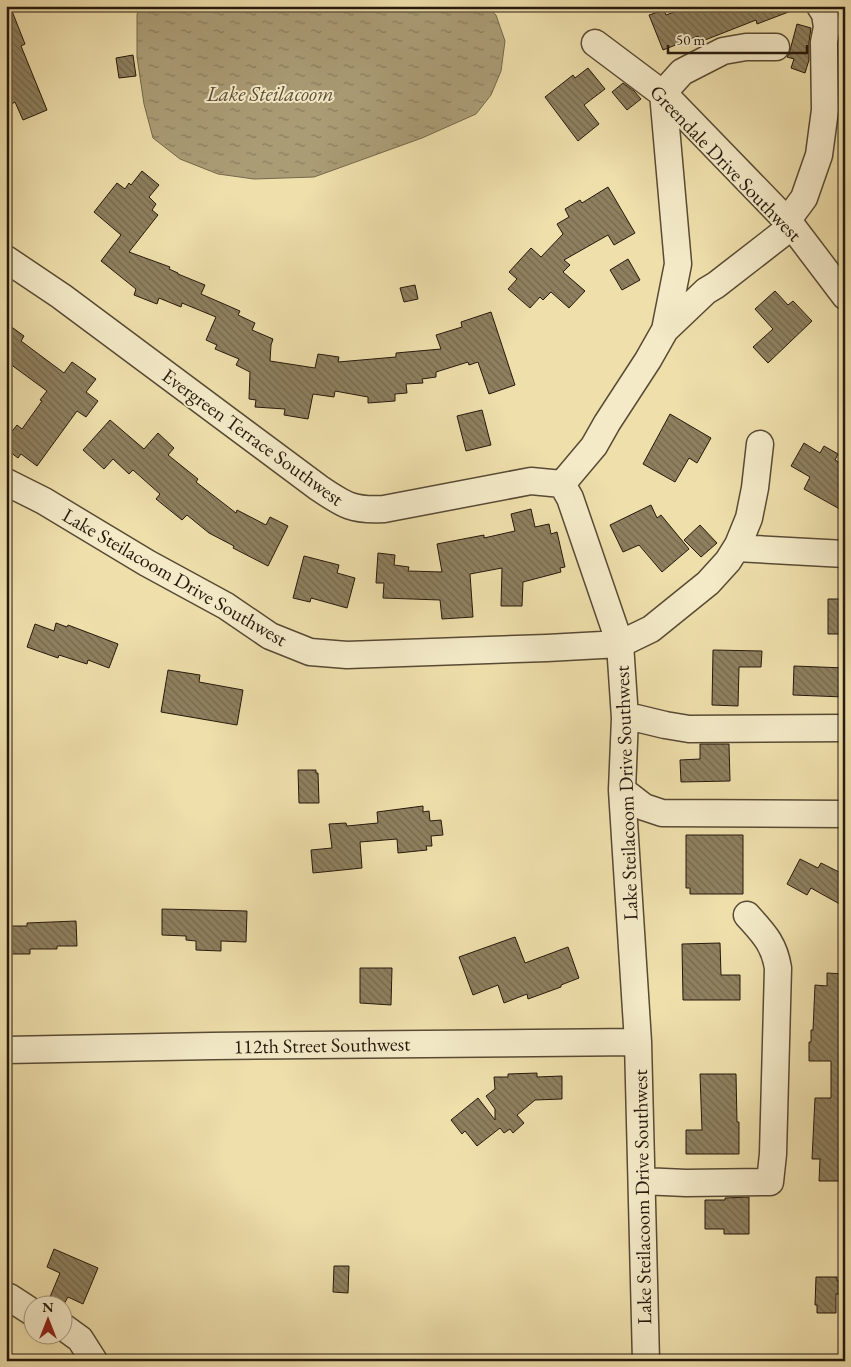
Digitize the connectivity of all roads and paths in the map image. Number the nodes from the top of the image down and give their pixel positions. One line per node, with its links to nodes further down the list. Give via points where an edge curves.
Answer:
1 (820, 6): 5 (street, via 827,27 824,42 826,110 819,154 804,198)
2 (595, 43): 4 (street, Greendale Drive Southwest)
3 (776, 47): 4 (street, via 724,51 682,72)
4 (662, 94): 5 (street, Greendale Drive Southwest); 7 (street)
5 (790, 223): 8 (street); 9 (street, Greendale Drive Southwest)
6 (6, 259): 13 (street, Evergreen Terrace Southwest, via 61,296 319,488 353,508 384,509 531,481)
7 (678, 264): 8 (street); 10 (street)
8 (716, 285): 10 (street)
9 (845, 296)
10 (665, 330): 13 (street, via 594,446)
11 (760, 444): 14 (street, via 755,488)
12 (6, 482): 16 (street, Lake Steilacoom Drive Southwest, via 226,606 270,636 310,652 347,655)
13 (562, 484): 16 (street, via 570,498)
14 (736, 548): 15 (street); 16 (street, via 708,583 651,629)
15 (845, 554)
16 (620, 644): 17 (street, Lake Steilacoom Drive Southwest)
17 (626, 718): 18 (street, via 689,729); 19 (street, Lake Steilacoom Drive Southwest)
18 (845, 728)
19 (622, 790): 20 (street, via 644,807 662,813); 22 (street, Lake Steilacoom Drive Southwest)
20 (845, 814)
21 (747, 915): 24 (street, via 770,941 778,968 770,1182)
22 (638, 1042): 23 (street, 112th Street Southwest); 24 (street, Lake Steilacoom Drive Southwest)
23 (6, 1050)
24 (642, 1181): 29 (street, Lake Steilacoom Drive Southwest)
25 (9, 1297): 26 (street)
26 (22, 1305)
27 (72, 1333): 28 (street, via 80,1339)
28 (94, 1361)
29 (646, 1361)

